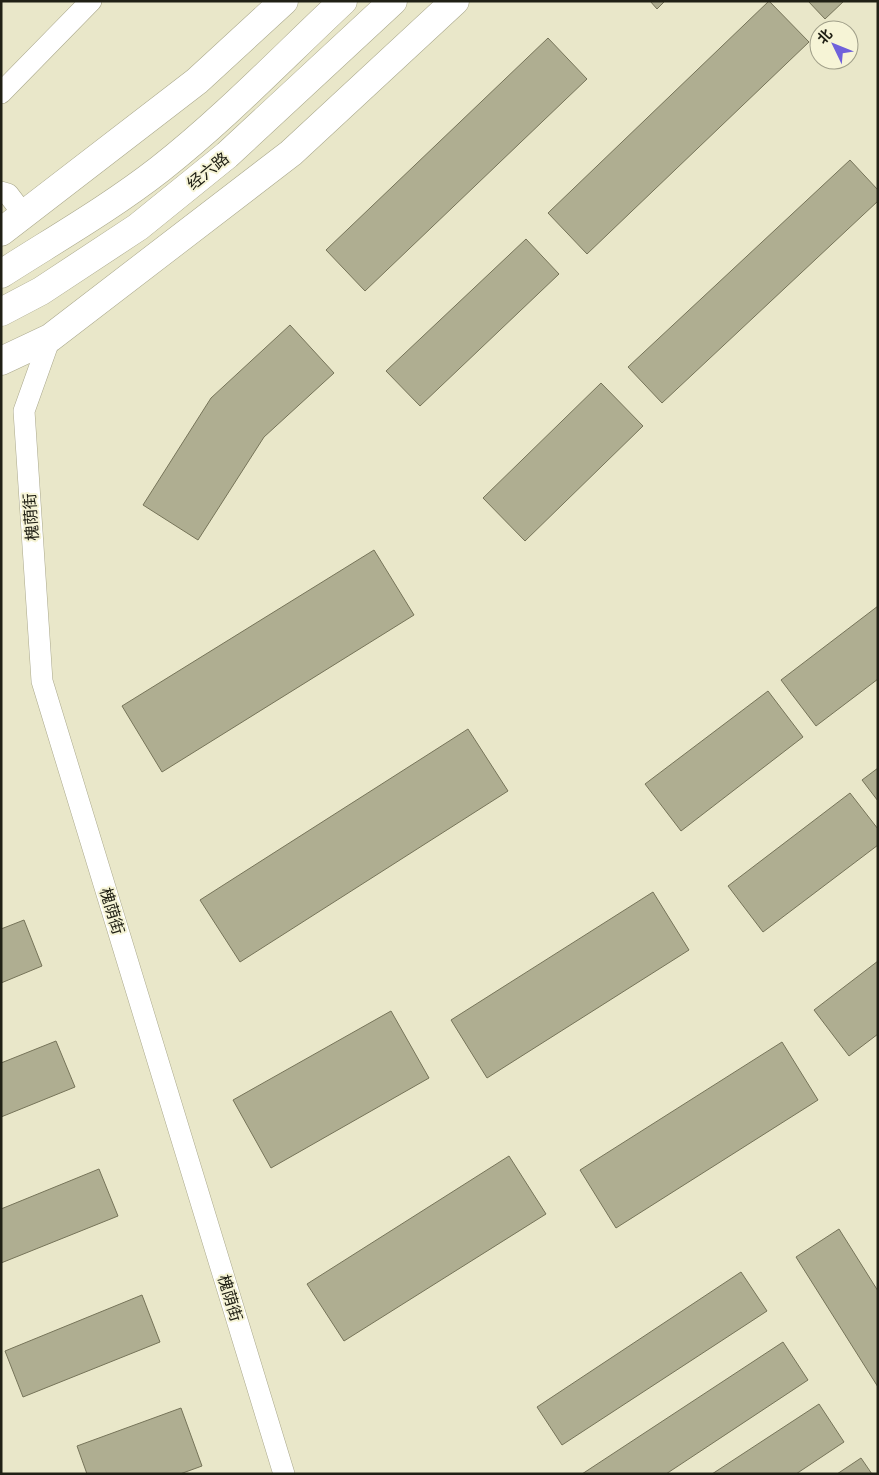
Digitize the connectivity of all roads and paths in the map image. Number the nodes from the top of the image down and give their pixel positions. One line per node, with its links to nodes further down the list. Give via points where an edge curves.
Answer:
1 (91, 1): 6 (street)
2 (284, 1): 8 (main road, via 198,82)
3 (343, 1): 10 (main road, 经六路, via 160,169)
4 (393, 1): 11 (main road, 经六路, via 227,155 138,227 41,291)
5 (454, 1): 12 (main road, via 291,154)
6 (1, 93)
7 (1, 192): 8 (street, via 8,194)
8 (24, 215): 9 (main road)
9 (1, 232)
10 (1, 274)
11 (1, 312)
12 (50, 338): 13 (main road); 14 (street, 槐荫街, via 24,411 42,681)
13 (1, 361)
14 (284, 1474)

